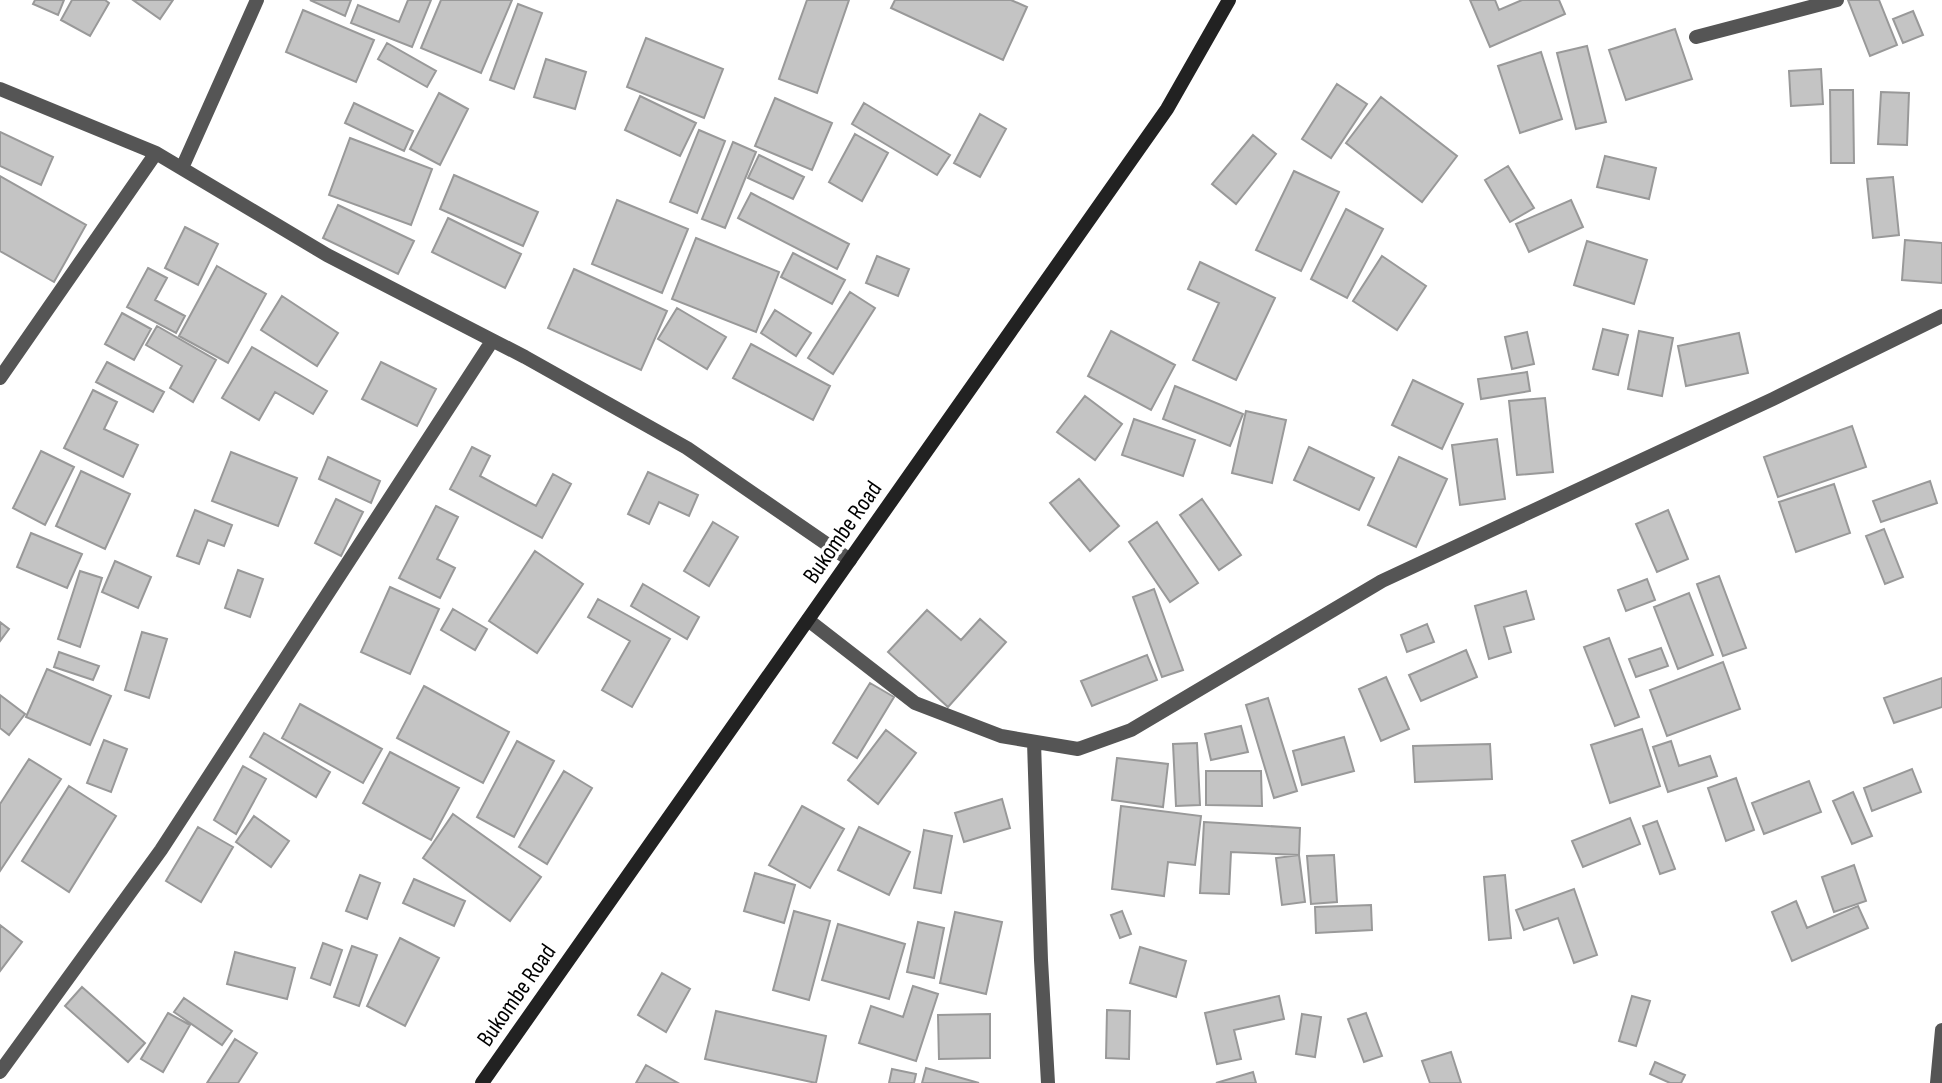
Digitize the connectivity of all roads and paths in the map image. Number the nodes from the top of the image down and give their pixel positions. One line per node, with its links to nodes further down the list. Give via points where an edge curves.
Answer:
1 (257, 0): 7 (street)
2 (1229, 0): 11 (main road, Bukombe Road, via 1167,109)
3 (1837, 0): 4 (street)
4 (1696, 37)
5 (0, 89): 6 (street)
6 (156, 153): 7 (street); 10 (street)
7 (182, 168): 9 (street, via 327,255)
8 (1942, 316): 13 (street, via 1382,581 1131,730 1078,749)
9 (492, 341): 11 (street, via 687,448); 15 (street, via 161,850)
10 (0, 378)
11 (850, 560): 12 (main road, Bukombe Road)
12 (808, 620): 13 (street, via 915,703 1001,736); 16 (main road, Bukombe Road)
13 (1034, 742): 17 (street)
14 (1942, 1030): 18 (street)
15 (0, 1072)
16 (482, 1083)
17 (1048, 1083)
18 (1937, 1083)

